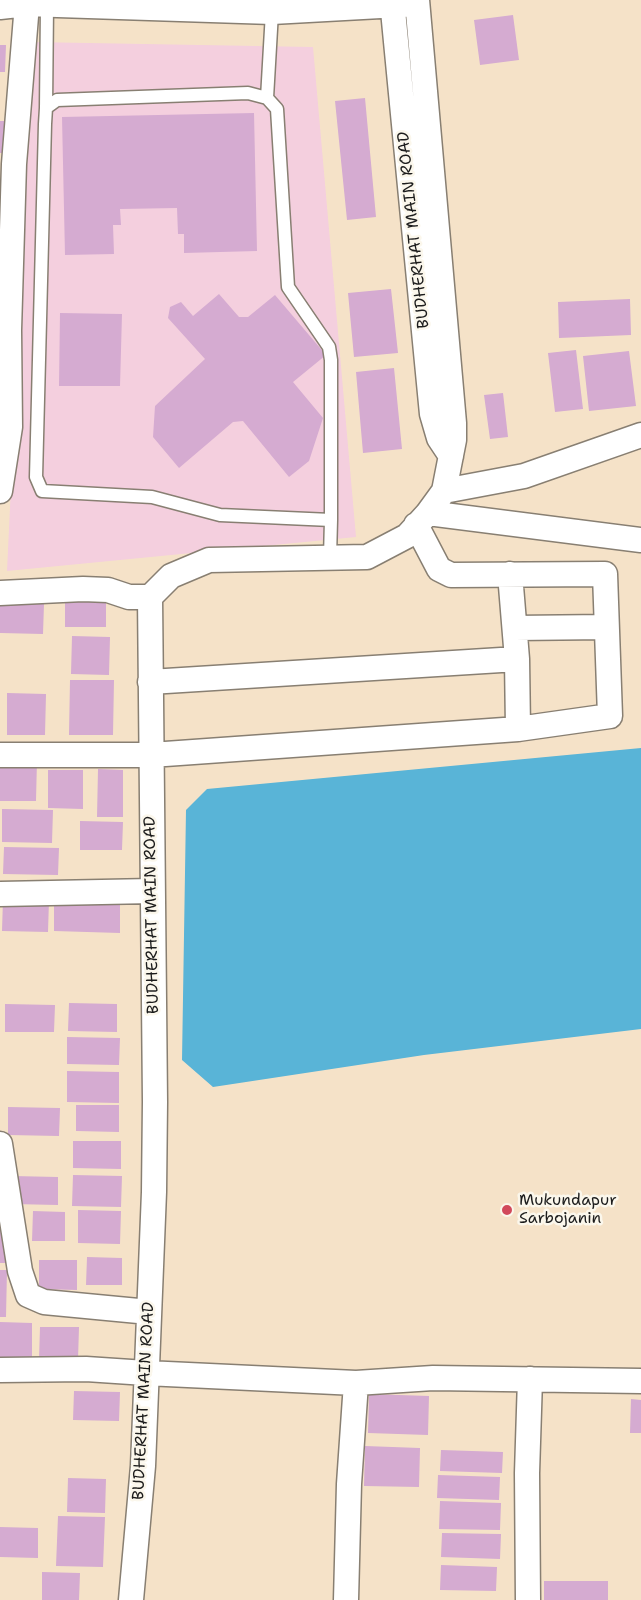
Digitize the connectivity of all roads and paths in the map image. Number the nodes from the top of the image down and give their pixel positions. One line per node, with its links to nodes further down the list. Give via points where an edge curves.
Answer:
1 (417, 2): 2 (street); 13 (street, BUDHERHAT MAIN ROAD, via 454,423)
2 (392, 3): 4 (street); 13 (street, BUDHERHAT MAIN ROAD, via 432,414 439,438)
3 (37, 4): 4 (street); 5 (street); 7 (lane); 8 (street)
4 (271, 6): 6 (lane)
5 (0, 8)
6 (267, 98): 7 (lane, via 248,93 57,100); 17 (lane, via 277,109 288,287 330,353)
7 (46, 108): 17 (lane, via 36,477 42,491 152,497 220,515)
8 (7, 164): 9 (street)
9 (5, 251): 10 (street)
10 (4, 330): 11 (street)
11 (5, 428): 14 (street)
12 (641, 435): 15 (street, via 524,476)
13 (451, 456): 15 (street, BUDHERHAT MAIN ROAD)
14 (0, 491)
15 (444, 491): 16 (street, BUDHERHAT MAIN ROAD)
16 (422, 519): 18 (street); 19 (street, BUDHERHAT MAIN ROAD, via 407,536 367,557); 20 (street, via 439,568 451,575)
17 (331, 520): 19 (lane)
18 (641, 540)
19 (330, 557): 22 (street, BUDHERHAT MAIN ROAD, via 209,560 171,576)
20 (510, 574): 23 (street, via 604,574); 24 (street)
21 (0, 593): 22 (street, via 92,589)
22 (150, 597): 26 (street, BUDHERHAT MAIN ROAD)
23 (606, 627): 24 (street); 27 (street, via 610,716)
24 (515, 628): 25 (street)
25 (517, 658): 26 (street); 27 (street)
26 (150, 682): 29 (street, BUDHERHAT MAIN ROAD)
27 (518, 729): 29 (street)
28 (0, 755): 29 (street)
29 (150, 755): 30 (street, BUDHERHAT MAIN ROAD)
30 (152, 891): 31 (street); 33 (street, BUDHERHAT MAIN ROAD, via 155,1102)
31 (0, 894)
32 (0, 1144): 33 (street, via 20,1271 28,1294 44,1302)
33 (148, 1312): 35 (street, BUDHERHAT MAIN ROAD)
34 (0, 1370): 35 (street)
35 (146, 1373): 38 (street); 39 (street, BUDHERHAT MAIN ROAD, via 143,1466)
36 (530, 1379): 37 (street); 38 (street, via 433,1378); 41 (street)
37 (641, 1381)
38 (356, 1383): 40 (street)
39 (131, 1600)
40 (346, 1600)
41 (528, 1600)

